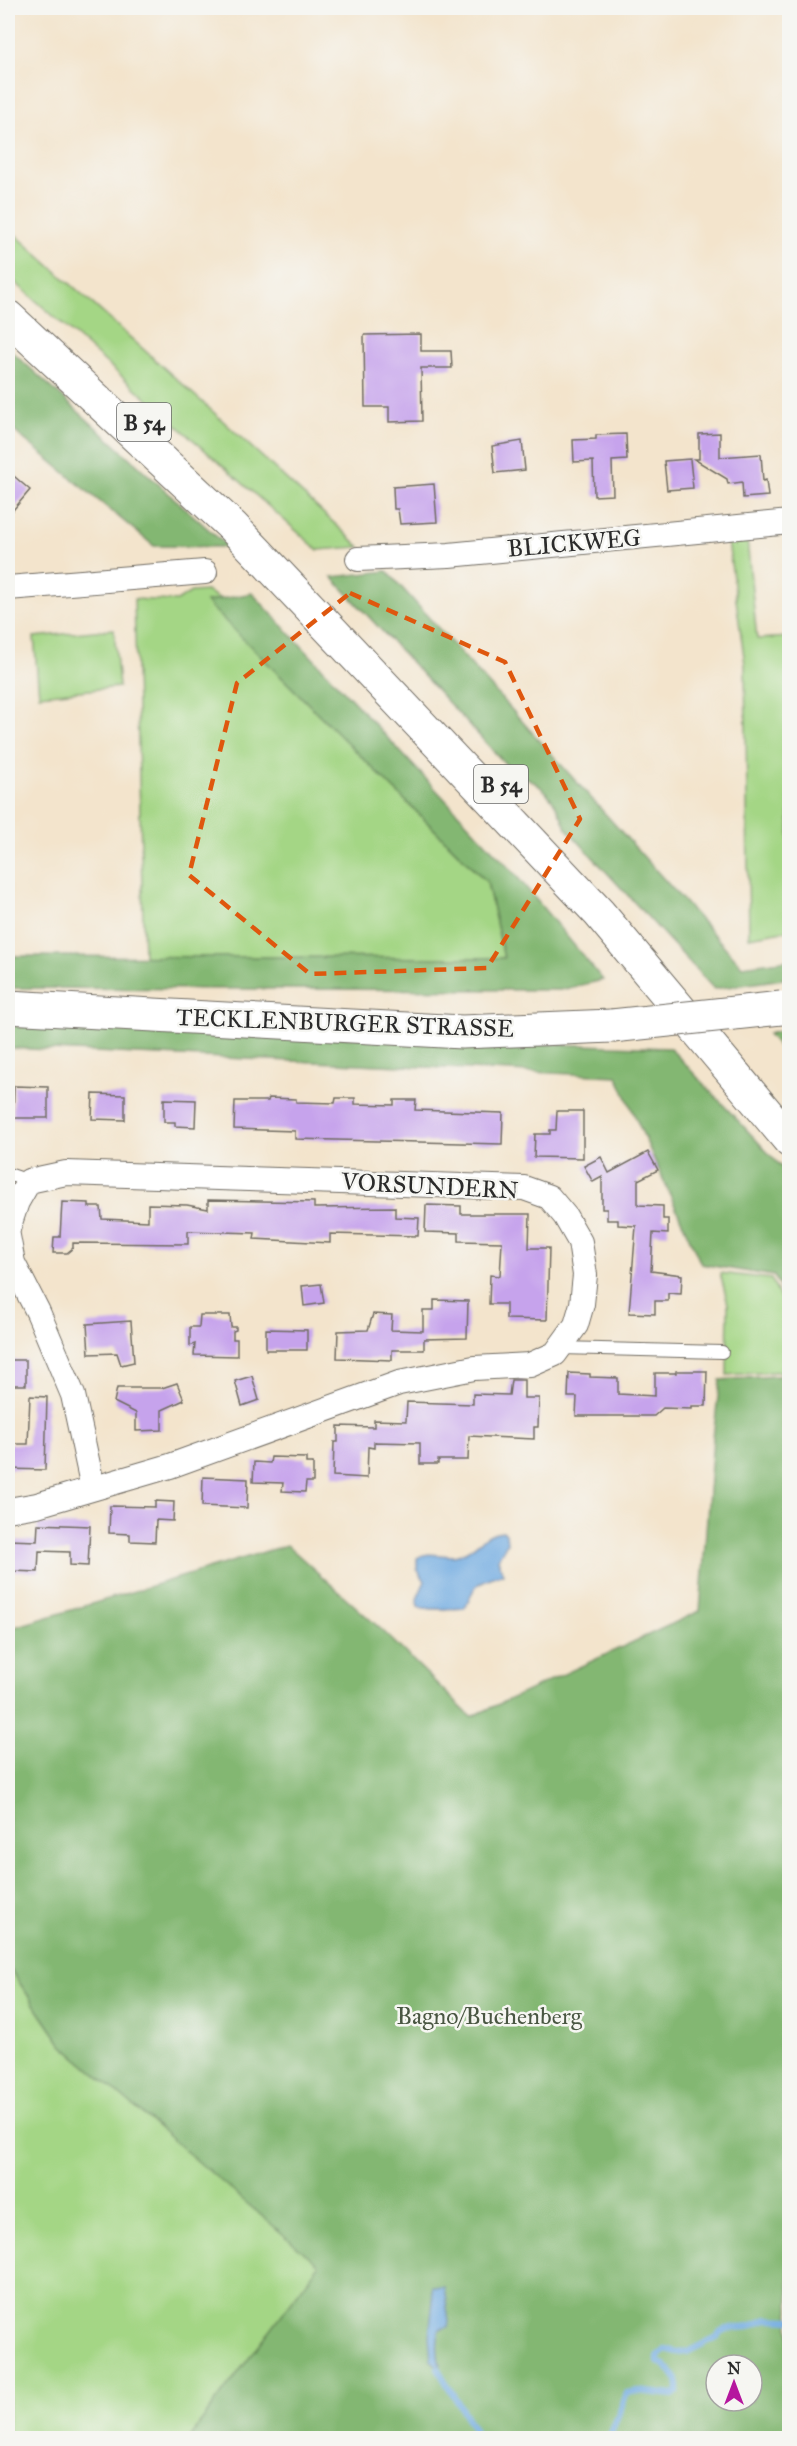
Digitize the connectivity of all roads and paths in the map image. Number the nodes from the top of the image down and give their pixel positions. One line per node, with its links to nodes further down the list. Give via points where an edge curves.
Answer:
1 (8, 296): 9 (main road, B 54, via 255,526 614,902)
2 (8, 317): 10 (main road, B 54, via 240,535 599,913)
3 (789, 522): 4 (street, BLICKWEG, via 449,555)
4 (358, 559)
5 (206, 572): 6 (street)
6 (8, 588)
7 (8, 1007): 8 (main road, TECKLENBURGER STRASSE, bridge, via 462,1032 612,1026)
8 (785, 1007)
9 (789, 1108)
10 (789, 1141)
11 (18, 1177): 12 (street, VORSUNDERN); 14 (street, VORSUNDERN, via 66,1173 524,1188 549,1197 580,1242 585,1275 582,1304 576,1325)
12 (8, 1229)
13 (8, 1236): 16 (street, via 13,1263 73,1395)
14 (559, 1348): 15 (lane); 16 (street, VORSUNDERN, via 555,1354 530,1365 474,1368 399,1383 170,1466)
15 (722, 1352)
16 (93, 1488): 17 (street, VORSUNDERN)
17 (8, 1510)

